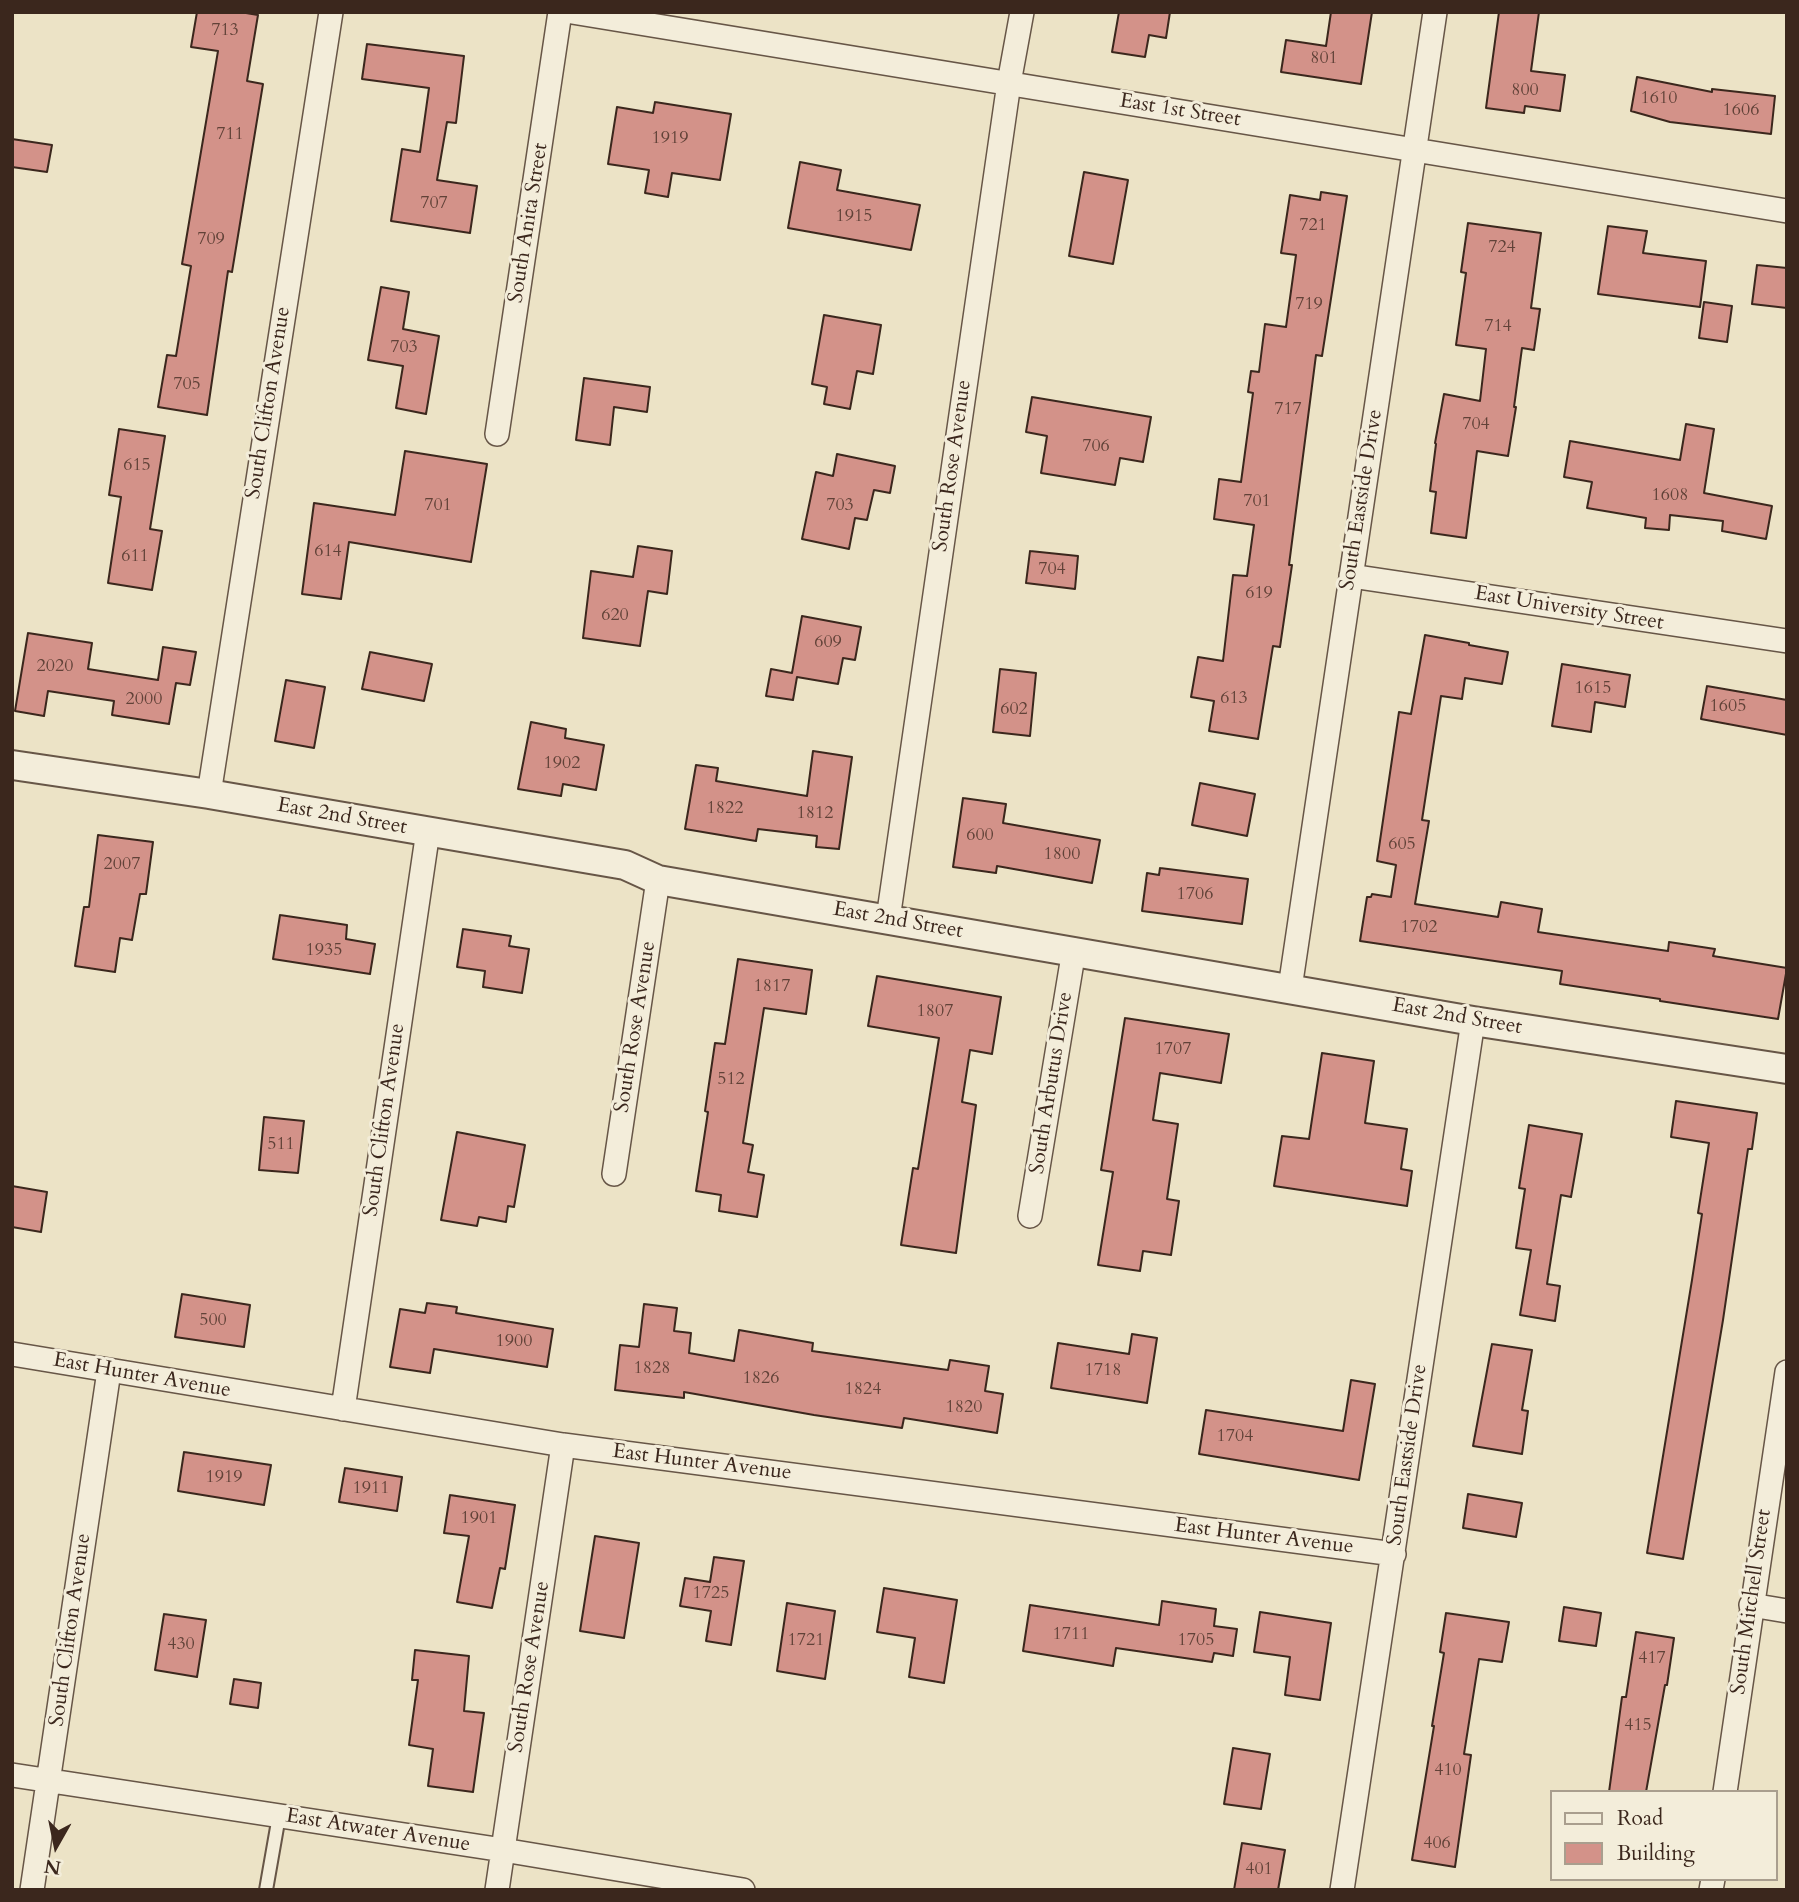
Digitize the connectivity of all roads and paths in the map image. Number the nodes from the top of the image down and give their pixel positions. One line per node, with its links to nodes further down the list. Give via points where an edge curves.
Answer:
1 (331, 12): 13 (street, South Clifton Avenue)
2 (560, 12): 9 (street, South Anita Street)
3 (572, 12): 6 (street, East 1st Street)
4 (1022, 12): 6 (street, South Rose Avenue)
5 (1435, 12): 7 (street, South Eastside Drive)
6 (1009, 83): 7 (street, East 1st Street); 16 (street, South Rose Avenue)
7 (1415, 150): 8 (street, East 1st Street); 10 (street, South Eastside Drive)
8 (1787, 211)
9 (497, 434)
10 (1351, 576): 11 (street, East University Street); 18 (street, South Eastside Drive)
11 (1787, 641)
12 (12, 765): 13 (street, East 2nd Street)
13 (209, 794): 14 (street, East 2nd Street)
14 (428, 831): 15 (street, East 2nd Street, via 625,865); 26 (street, South Clifton Avenue)
15 (658, 880): 16 (street, East 2nd Street); 21 (street, South Rose Avenue)
16 (888, 919): 17 (street, East 2nd Street)
17 (1074, 950): 18 (street, East 2nd Street); 22 (street, South Arbutus Drive)
18 (1290, 988): 19 (street, East 2nd Street)
19 (1473, 1021): 20 (street, East 2nd Street); 28 (street, South Eastside Drive)
20 (1787, 1069)
21 (614, 1174)
22 (1030, 1216)
23 (12, 1354): 24 (street, East Hunter Avenue)
24 (108, 1371): 26 (street, East Hunter Avenue); 32 (street, South Clifton Avenue)
25 (1787, 1371): 29 (street, South Mitchell Street)
26 (343, 1409): 27 (street, East Hunter Avenue)
27 (564, 1445): 28 (street, East Hunter Avenue); 35 (street, South Rose Avenue)
28 (1394, 1553): 40 (street, South Eastside Drive)
29 (1751, 1605): 30 (street); 33 (street, South Mitchell Street)
30 (1787, 1611)
31 (12, 1776): 32 (street, East Atwater Avenue)
32 (49, 1782): 34 (street, East Atwater Avenue); 36 (street, South Clifton Avenue)
33 (1725, 1790)
34 (279, 1816): 35 (street, East Atwater Avenue); 37 (lane)
35 (503, 1850): 38 (street, South Rose Avenue); 39 (street, East Atwater Avenue)
36 (32, 1890)
37 (267, 1890)
38 (497, 1890)
39 (743, 1890)
40 (1342, 1890)

